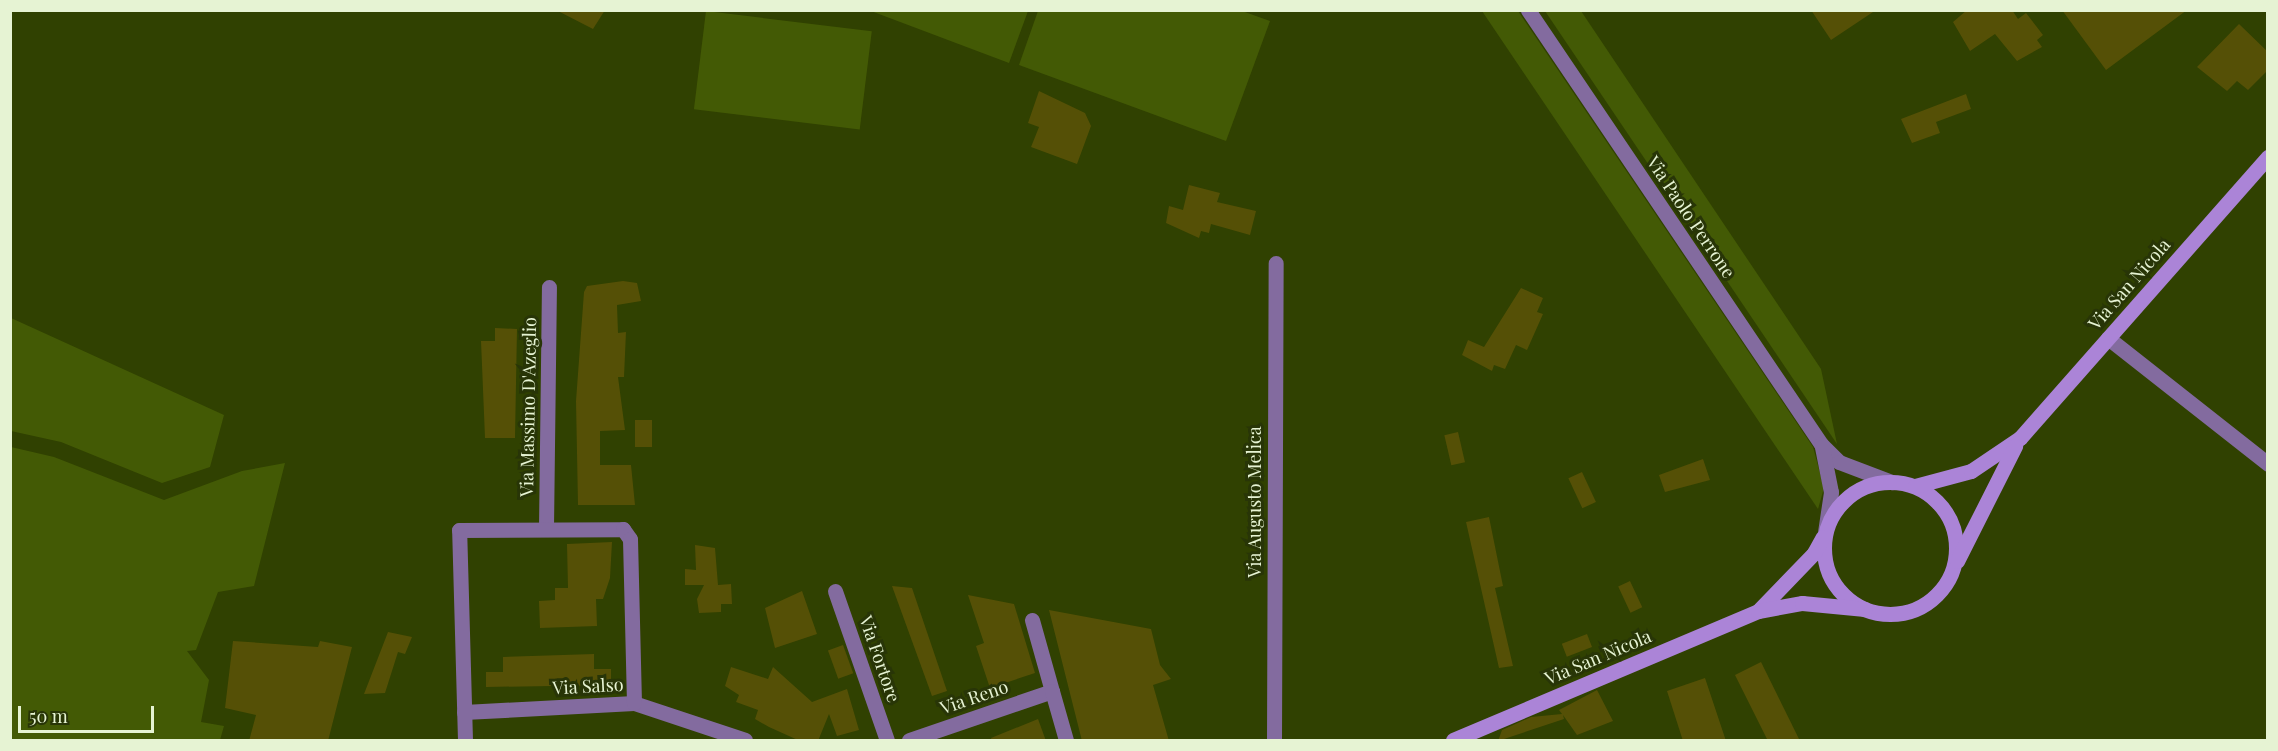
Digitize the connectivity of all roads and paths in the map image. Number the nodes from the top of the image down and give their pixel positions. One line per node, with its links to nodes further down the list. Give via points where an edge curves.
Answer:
1 (1528, 10): 7 (street, Via Paolo Perrone)
2 (2268, 157): 5 (street, Via San Nicola)
3 (1276, 263): 26 (street, Via Augusto Melica)
4 (549, 287): 11 (street, Via Massimo D'Azeglio)
5 (2108, 338): 6 (street, Via San Nicola); 8 (street)
6 (2020, 438): 10 (street, Via San Nicola, via 1971,471); 13 (street, Via San Nicola)
7 (1821, 444): 9 (street, Via Paolo Perrone, via 1839,462); 12 (street, Via Paolo Perrone, via 1831,492)
8 (2268, 464)
9 (1892, 482): 10 (street, Via San Nicola); 12 (street, Via San Nicola, via 1866,486 1846,498)
10 (1915, 486): 13 (street, Via San Nicola, via 1940,505 1950,521)
11 (546, 528): 19 (street, via 623,528 630,539); 20 (street, via 459,530)
12 (1825, 532): 15 (street, Via San Nicola, via 1830,577 1845,596); 16 (street, Via San Nicola, via 1814,553)
13 (1953, 569): 15 (street, Via San Nicola, via 1932,599 1916,609 1899,614)
14 (835, 591): 23 (street, Via Fortore)
15 (1865, 609): 16 (street, Via San Nicola, via 1802,603)
16 (1758, 611): 27 (street, Via San Nicola)
17 (1032, 620): 18 (street)
18 (1052, 691): 24 (street, Via Reno); 25 (street)
19 (634, 704): 20 (street, Via Salso); 22 (street, Via Salso)
20 (464, 712): 21 (street)
21 (465, 741)
22 (745, 741)
23 (887, 741)
24 (909, 741)
25 (1066, 741)
26 (1274, 741)
27 (1453, 741)

